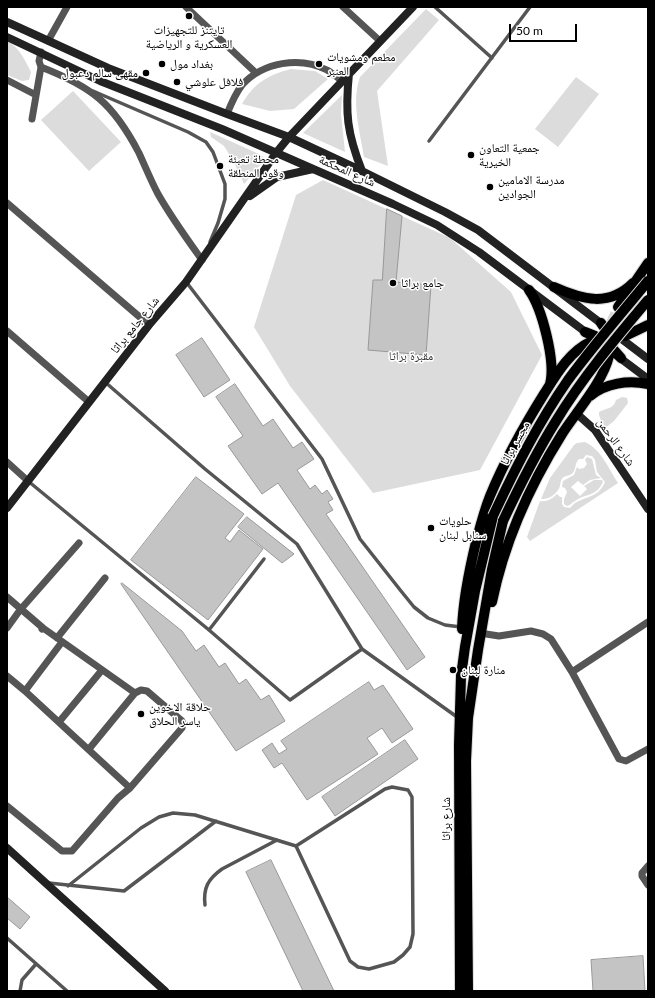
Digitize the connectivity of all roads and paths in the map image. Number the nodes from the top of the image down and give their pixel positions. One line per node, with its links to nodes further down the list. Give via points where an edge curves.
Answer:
1 (67, 7): 9 (street)
2 (186, 7): 14 (street)
3 (343, 7): 10 (street)
4 (413, 7): 10 (main road, شارع جامع براثا)
5 (435, 7): 12 (lane)
6 (530, 7): 12 (lane)
7 (7, 22): 9 (main road, شارع المحكمة)
8 (7, 37): 11 (main road, شارع المحكمة)
9 (48, 41): 20 (main road, شارع المحكمة, via 108,68)
10 (380, 41): 15 (main road, شارع جامع براثا)
11 (41, 52): 13 (street, via 38,61); 24 (main road, شارع المحكمة, via 100,81)
12 (492, 58): 23 (lane)
13 (41, 67): 18 (street); 19 (street)
14 (256, 73): 17 (street, via 273,65 291,62 310,63 327,70); 20 (street, via 243,84 233,98)
15 (349, 73): 17 (main road, شارع جامع براثا); 26 (main road, via 348,123)
16 (7, 80): 19 (street)
17 (342, 81): 22 (main road, شارع جامع براثا)
18 (86, 88): 29 (street, via 118,117 158,194); 29 (lane, via 188,132 206,142 213,152 225,184 225,199)
19 (36, 95): 21 (street)
20 (227, 114): 22 (main road, شارع المحكمة)
21 (32, 119)
22 (289, 137): 24 (main road, شارع جامع براثا); 26 (main road, شارع المحكمة)
23 (429, 141)
24 (276, 153): 25 (main road, شارع المحكمة); 28 (main road, شارع جامع براثا)
25 (313, 169): 28 (main road, via 277,177); 34 (main road, شارع المحكمة, via 437,225 479,252)
26 (362, 171): 33 (main road, شارع المحكمة, via 478,230)
27 (7, 203): 37 (street)
28 (242, 203): 29 (main road, شارع جامع براثا)
29 (202, 260): 31 (main road, شارع جامع براثا)
30 (646, 266): 32 (main road)
31 (186, 282): 37 (main road, شارع جامع براثا); 61 (lane, via 322,459 360,539 401,591 414,607 428,618 445,625)
32 (640, 282): 33 (main road, via 615,296 595,300); 36 (main road); 66 (main road, مجسر براثا, bridge, via 564,387 525,450 493,516)
33 (554, 287): 41 (main road, شارع المحكمة)
34 (529, 290): 40 (main road, شارع المحكمة); 47 (main road, via 539,309 550,356 552,374)
35 (648, 300): 68 (main road, مجسر براثا, bridge, via 605,352 556,421 503,521)
36 (618, 307)
37 (149, 325): 45 (main road, شارع جامع براثا)
38 (648, 325): 41 (main road)
39 (7, 331): 49 (street)
40 (585, 332): 42 (main road, شارع المحكمة); 47 (main road, via 592,339 576,351)
41 (624, 340): 43 (main road, شارع المحكمة)
42 (621, 358): 44 (main road, شارع المحكمة); 48 (main road, via 612,353)
43 (648, 359)
44 (648, 379)
45 (106, 382): 49 (main road, شارع جامع براثا); 67 (lane, via 205,469 297,544)
46 (648, 384): 48 (main road, via 632,382 612,385 595,392)
47 (548, 388): 50 (main road, via 563,375 572,373 580,376 585,391); 61 (main road, via 509,456 490,497 470,570)
48 (586, 400): 50 (main road)
49 (89, 402): 52 (main road, شارع جامع براثا)
50 (578, 411): 54 (main road, شارع الرحمن, via 596,430); 64 (main road, via 548,459 514,526 497,583)
51 (7, 462): 52 (street)
52 (28, 481): 53 (main road, شارع جامع براثا); 63 (lane)
53 (7, 508)
54 (648, 509)
55 (79, 543): 59 (street)
56 (264, 559): 63 (lane)
57 (105, 578): 65 (street)
58 (7, 597): 59 (street)
59 (20, 610): 62 (street); 65 (street)
60 (648, 622): 70 (street)
61 (462, 627): 72 (main road)
62 (7, 628)
63 (208, 630): 67 (lane, via 290,700)
64 (486, 634): 70 (street, via 499,636 531,631 543,634 551,639); 73 (main road)
65 (59, 640): 69 (street); 74 (street)
66 (465, 647): 72 (main road, شارع براثا)
67 (362, 649): 76 (lane)
68 (478, 650): 73 (main road, شارع براثا)
69 (102, 670): 75 (street); 77 (street)
70 (572, 672): 79 (street, via 619,759 626,761)
71 (7, 676): 74 (street)
72 (461, 676): 76 (main road, شارع براثا)
73 (473, 677): 97 (main road, شارع براثا, via 466,761)
74 (25, 690): 77 (street)
75 (135, 693): 78 (street); 80 (street, via 147,691 183,724)
76 (459, 718): 96 (main road, شارع براثا)
77 (59, 722): 78 (street)
78 (89, 749): 80 (street)
79 (648, 749)
80 (130, 788): 81 (street, via 118,798 72,851 67,852 62,851)
81 (7, 806)
82 (216, 821): 83 (lane); 89 (lane, via 124,891); 89 (lane, via 186,813 159,817 141,828)
83 (277, 840): 84 (lane); 90 (lane, via 214,874 204,894)
84 (296, 846): 84 (lane, via 350,961 358,967 369,969 394,962 403,955 410,947 413,934 412,796 408,790 392,787 385,789)
85 (7, 848): 87 (main road)
86 (648, 866): 88 (street, via 642,873)
87 (46, 883): 89 (lane); 95 (main road)
88 (648, 885)
89 (68, 886)
90 (205, 905)
91 (7, 938): 92 (lane)
92 (36, 964): 93 (lane, via 22,980); 94 (lane)
93 (20, 991)
94 (67, 991)
95 (165, 991)
96 (460, 991)
97 (468, 991)

